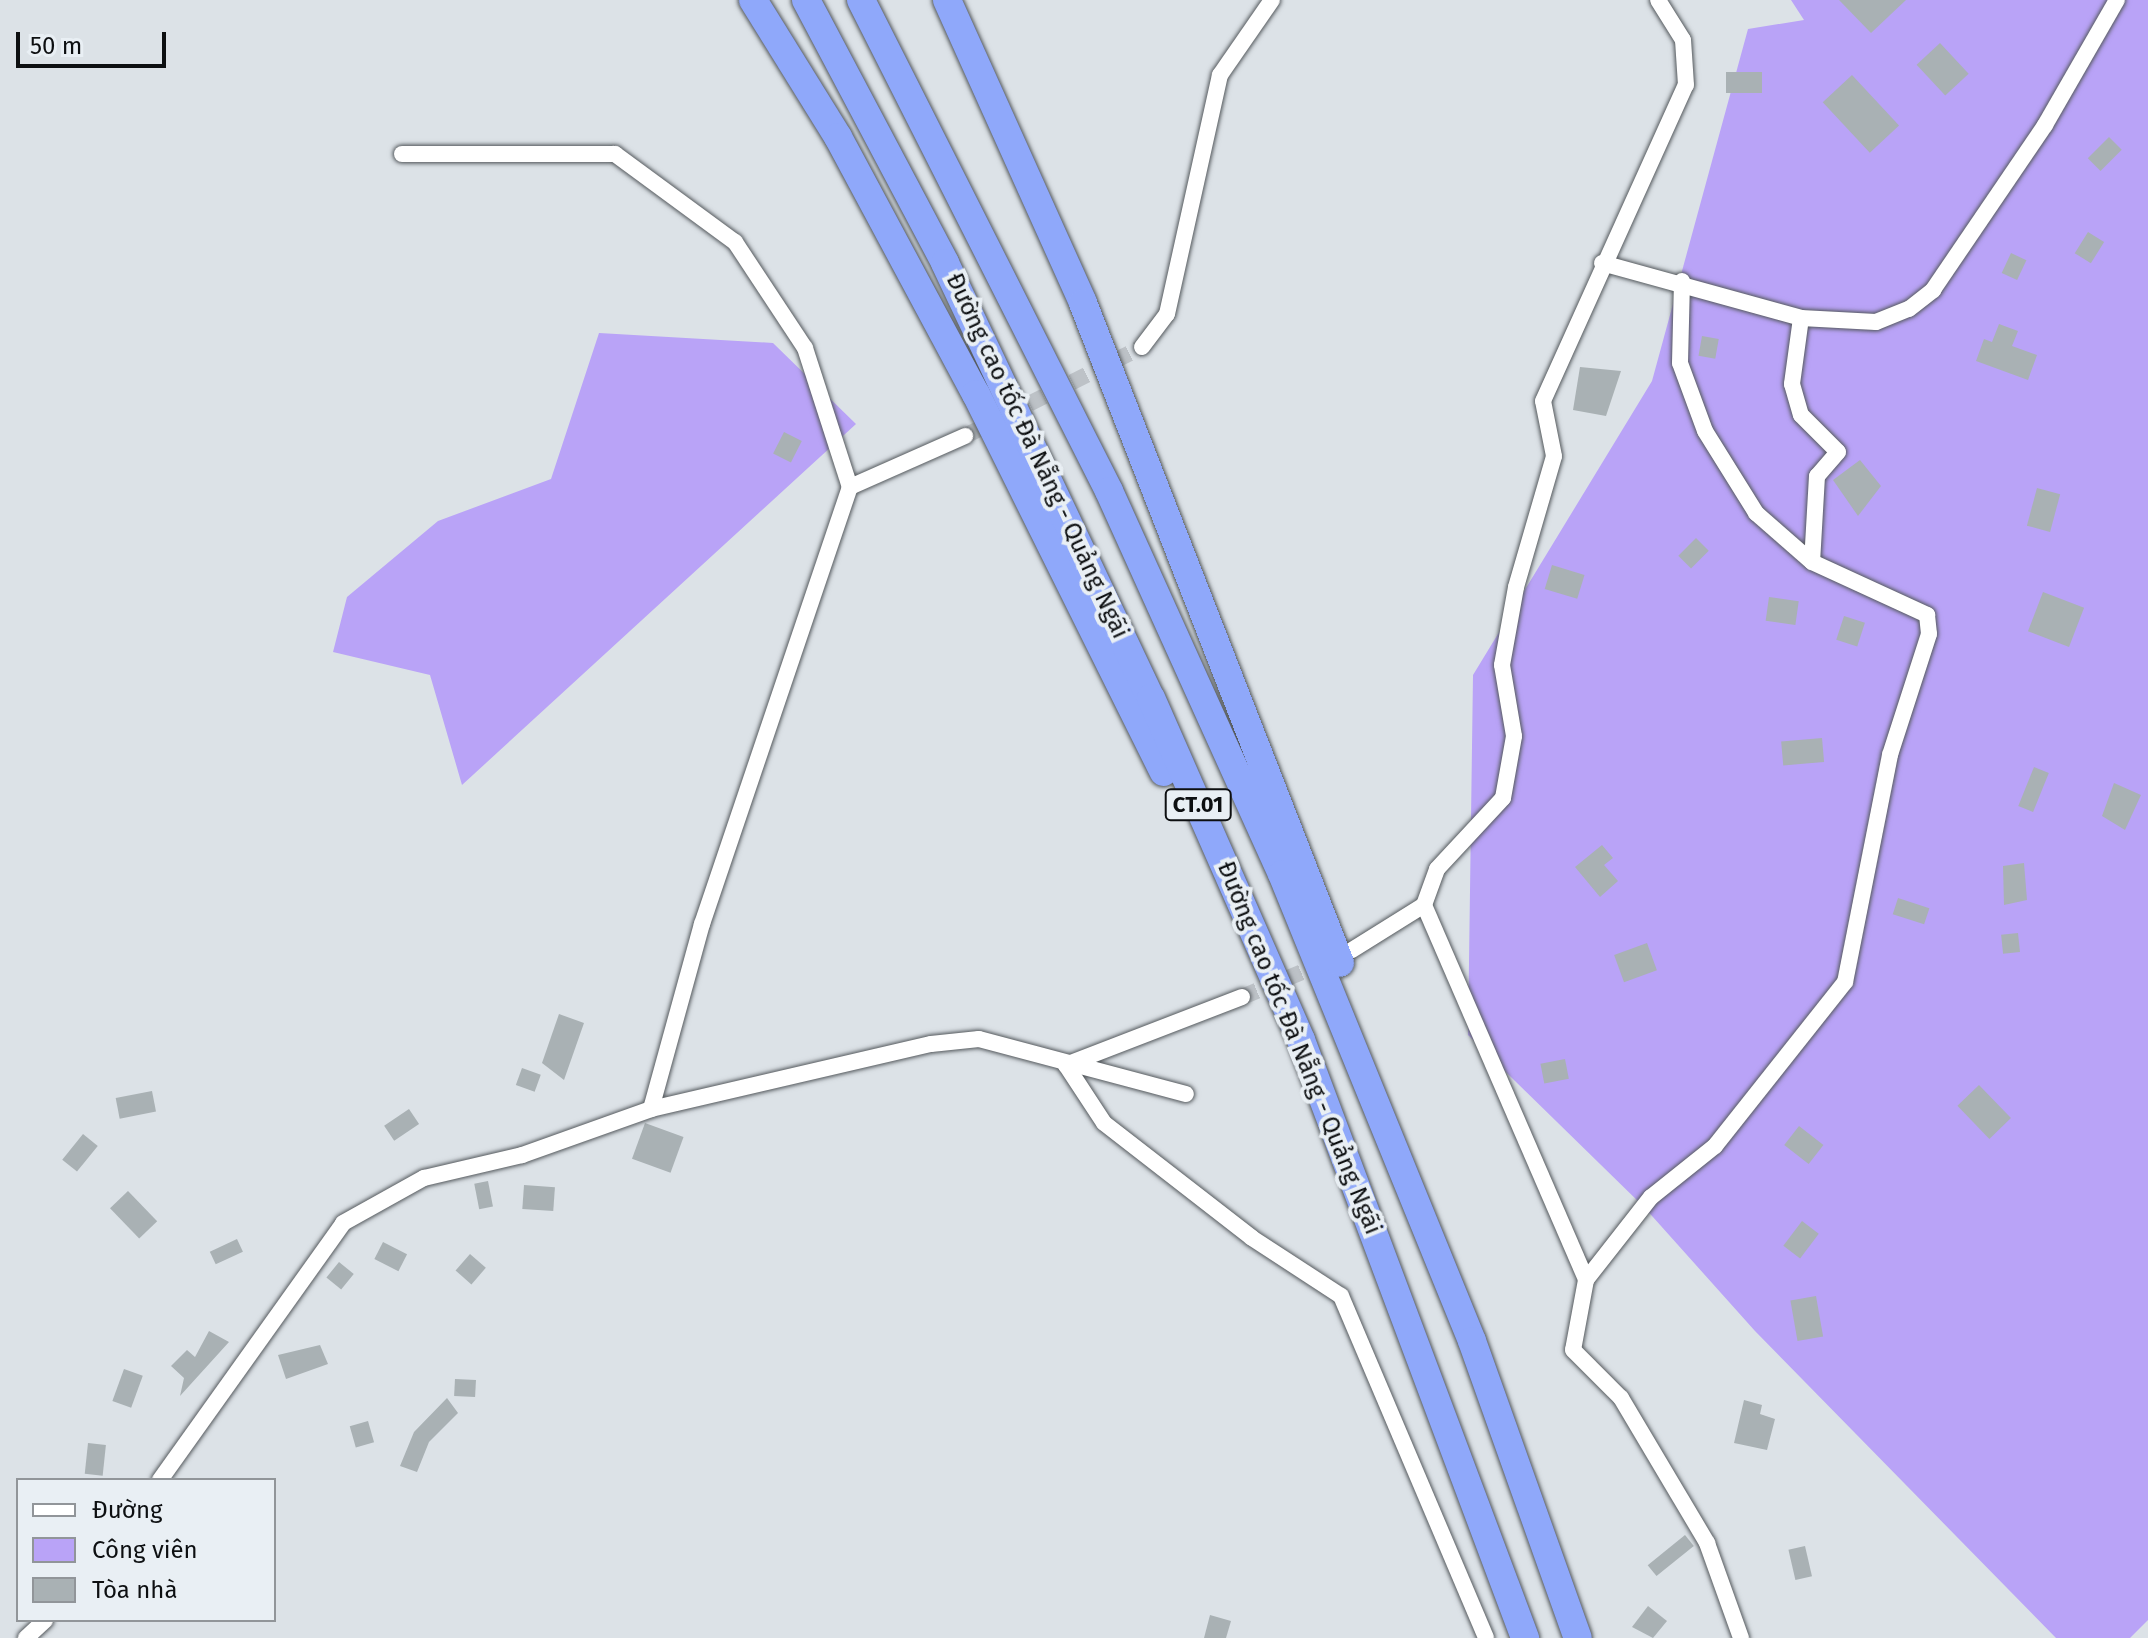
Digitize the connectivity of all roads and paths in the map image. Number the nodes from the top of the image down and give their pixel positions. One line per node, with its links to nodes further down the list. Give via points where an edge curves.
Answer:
1 (753, 0): 19 (highway, via 838,137 976,394)
2 (806, 0): 19 (highway, Đường cao tốc Đà Nẵng - Quảng Ngãi / CT.01, via 1067,512)
3 (861, 0): 24 (highway, Đường cao tốc Đà Nẵng - Quảng Ngãi / CT.01, via 986,238 1195,677 1359,1056)
4 (947, 0): 24 (highway, via 1083,303 1202,606 1355,1002)
5 (1272, 0): 12 (street, via 1220,75 1167,314)
6 (1658, 0): 9 (street, via 1683,40 1686,85)
7 (2117, 0): 11 (street, via 2045,125 1933,290 1909,309 1876,322)
8 (402, 154): 14 (street, via 615,154 735,242 805,348)
9 (1602, 263): 10 (street); 16 (street, via 1543,401 1554,456 1516,587 1502,665 1514,736 1503,798 1437,869)
10 (1682, 281): 11 (street); 15 (street, via 1680,363 1705,431 1756,513)
11 (1801, 318): 15 (street, via 1792,384 1801,415 1838,452 1817,476)
12 (1142, 347)
13 (965, 436): 14 (street)
14 (850, 487): 22 (street, via 702,924)
15 (1812, 562): 23 (street, via 1915,605 1927,615 1929,634 1890,755 1845,982 1715,1146 1651,1197)
16 (1424, 905): 17 (street); 23 (street)
17 (1352, 950)
18 (1242, 997): 20 (street)
19 (1301, 1040): 29 (highway, Đường cao tốc Đà Nẵng - Quảng Ngãi / CT.01)
20 (1066, 1065): 21 (street); 22 (street, via 979,1039 931,1044); 28 (street, via 1104,1123 1252,1238 1341,1296)
21 (1186, 1094)
22 (651, 1109): 25 (street, via 522,1155 424,1178 343,1223)
23 (1586, 1280): 31 (street, via 1573,1350 1621,1398 1707,1543)
24 (1472, 1341): 30 (highway, Đường cao tốc Đà Nẵng - Quảng Ngãi / CT.01)
25 (161, 1478)
26 (43, 1622): 27 (street)
27 (26, 1638)
28 (1486, 1638)
29 (1525, 1638)
30 (1578, 1638)
31 (1741, 1638)

